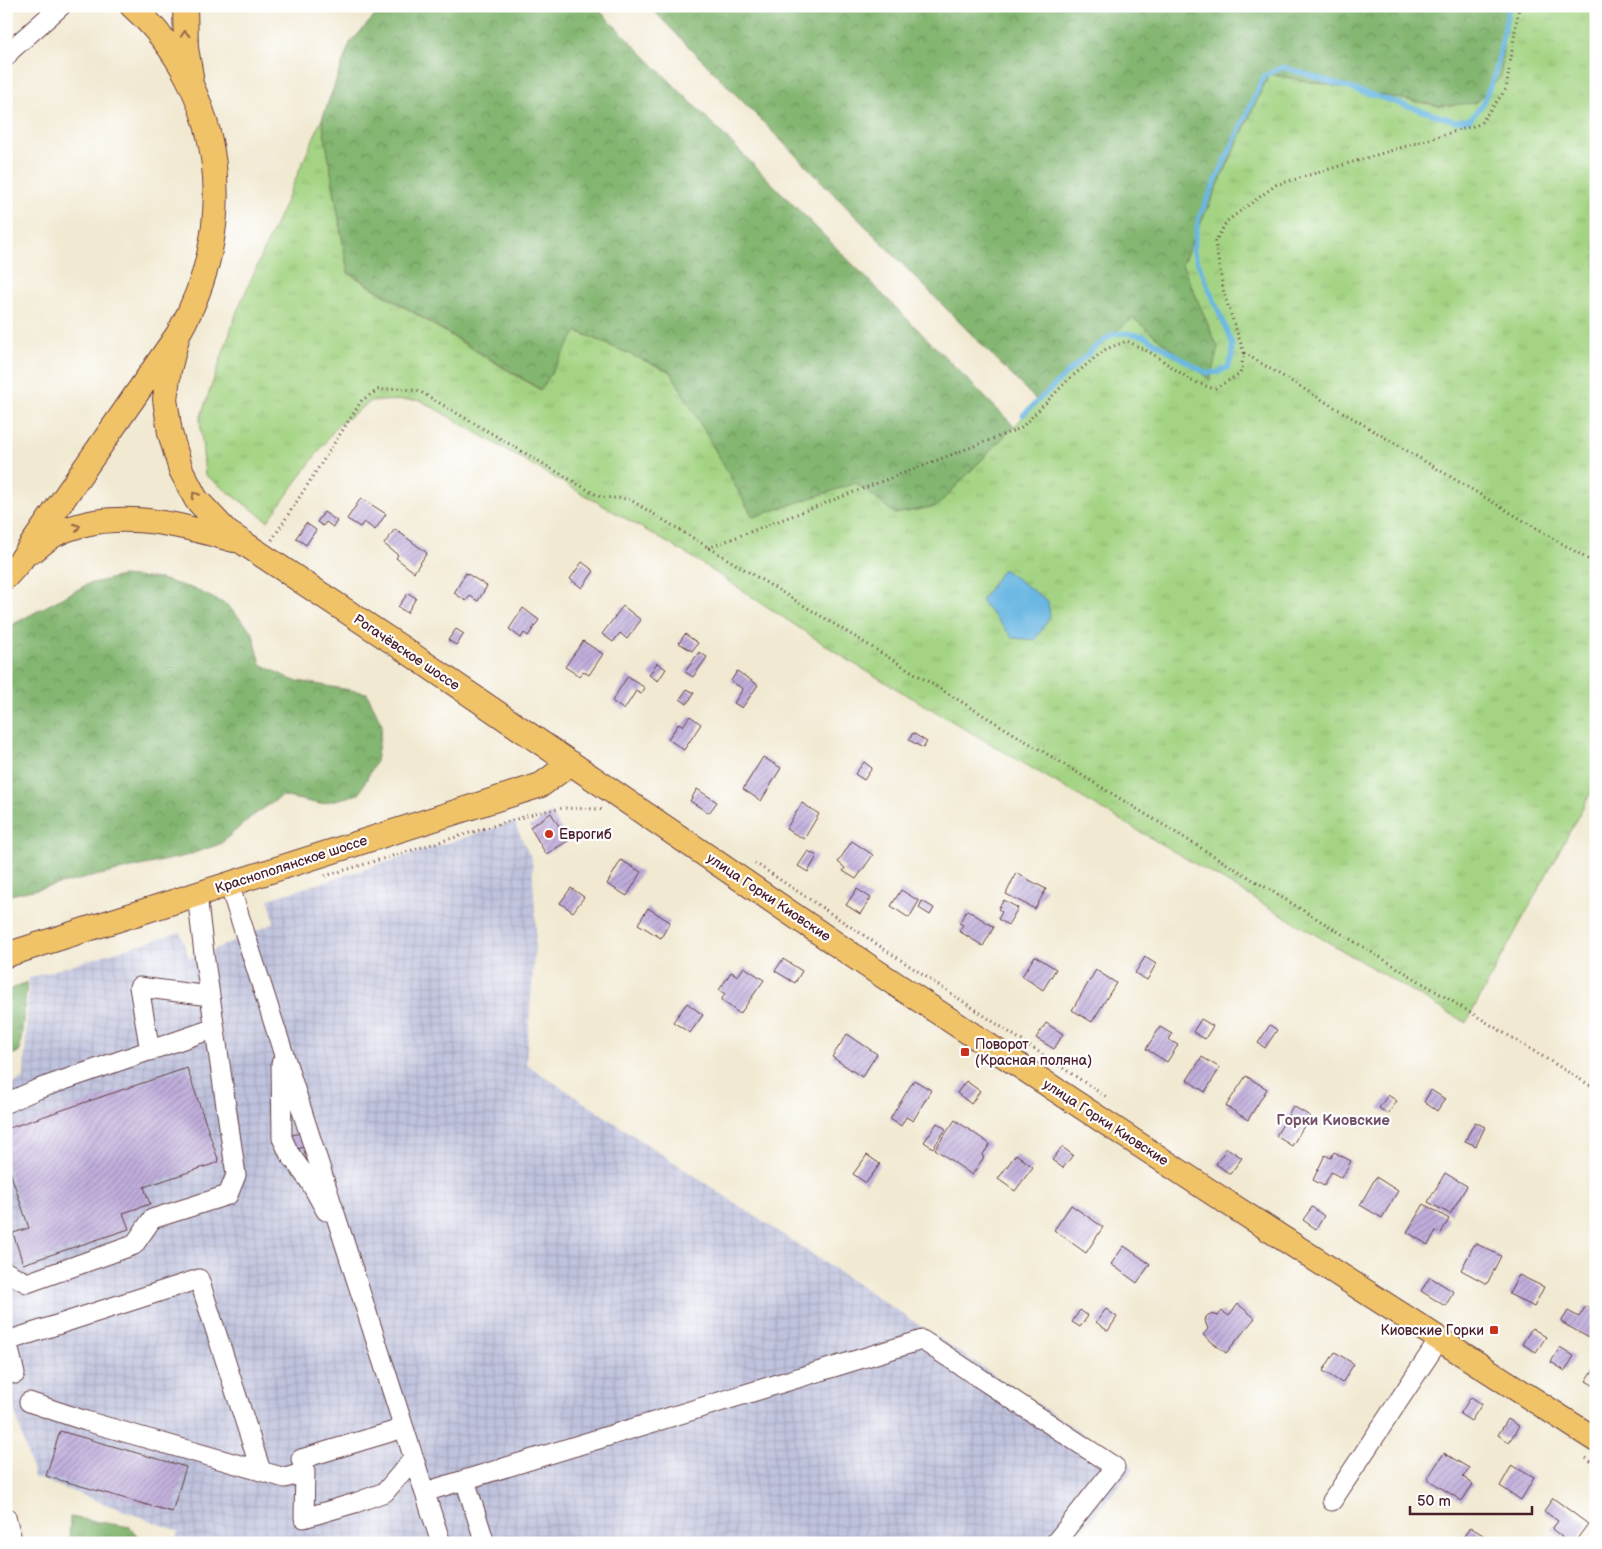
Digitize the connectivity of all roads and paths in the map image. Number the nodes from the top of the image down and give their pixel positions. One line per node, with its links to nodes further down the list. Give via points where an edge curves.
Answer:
1 (61, 6): 5 (street)
2 (132, 6): 6 (main road, Рогачёвское шоссе, via 170,50)
3 (185, 6): 6 (main road, one-way to 3, via 186,48)
4 (1519, 6): 8 (path, via 1506,89 1480,124 1276,185 1227,221 1215,242 1224,294)
5 (6, 56)
6 (195, 95): 7 (main road, Рогачёвское шоссе, via 211,144 216,186 215,221 206,271)
7 (178, 334): 9 (main road, Рогачёвское шоссе, one-way to 7, via 227,532 196,499 181,470 170,433 165,399); 13 (main road, Рогачёвское шоссе)
8 (1244, 353): 10 (path, via 1240,374 1214,388 1192,381 1153,354 1127,341 1106,349 1070,378 1021,428); 12 (path)
9 (243, 543): 11 (main road, Рогачёвское шоссе); 13 (main road, Рогачёвское шоссе, one-way to 9, via 53,536 80,525 109,519 184,526)
10 (708, 548): 11 (path, via 629,500 600,497 419,391 397,388 378,390 362,400); 25 (path)
11 (263, 556): 14 (main road, Рогачёвское шоссе)
12 (1596, 564)
13 (14, 569)
14 (571, 763): 18 (main road, Краснополянское шоссе, via 541,785); 30 (main road, улица Горки Киовские, via 874,970)
15 (606, 812): 17 (path, via 564,808 540,812)
16 (752, 861): 27 (path)
17 (321, 878)
18 (230, 884): 19 (main road, Краснополянское шоссе); 23 (street)
19 (197, 894): 20 (main road, Краснополянское шоссе); 21 (street)
20 (6, 956)
21 (210, 996): 22 (street); 24 (street, via 139,987)
22 (215, 1028): 24 (street); 29 (street, via 236,1174 228,1195 152,1219 134,1245 27,1283)
23 (281, 1044): 28 (street); 28 (street, via 282,1138)
24 (150, 1050): 26 (street)
25 (1596, 1089)
26 (6, 1103)
27 (1116, 1104)
28 (345, 1242): 33 (street)
29 (6, 1272)
30 (1439, 1340): 34 (main road, улица Горки Киовские); 41 (street)
31 (15, 1374): 37 (street, via 7,1341 199,1279)
32 (29, 1402): 37 (street)
33 (404, 1428): 35 (street); 38 (street, via 301,1459)
34 (1587, 1447): 36 (path)
35 (414, 1458): 38 (street, via 385,1492 304,1518); 40 (street)
36 (1596, 1465)
37 (261, 1471): 38 (street, via 284,1478)
38 (305, 1472)
39 (465, 1480): 40 (street); 45 (street); 46 (street, via 922,1340 1115,1467)
40 (425, 1492): 44 (street)
41 (1332, 1501)
42 (6, 1517): 43 (street)
43 (13, 1543)
44 (442, 1543)
45 (485, 1543)
46 (1055, 1543)

